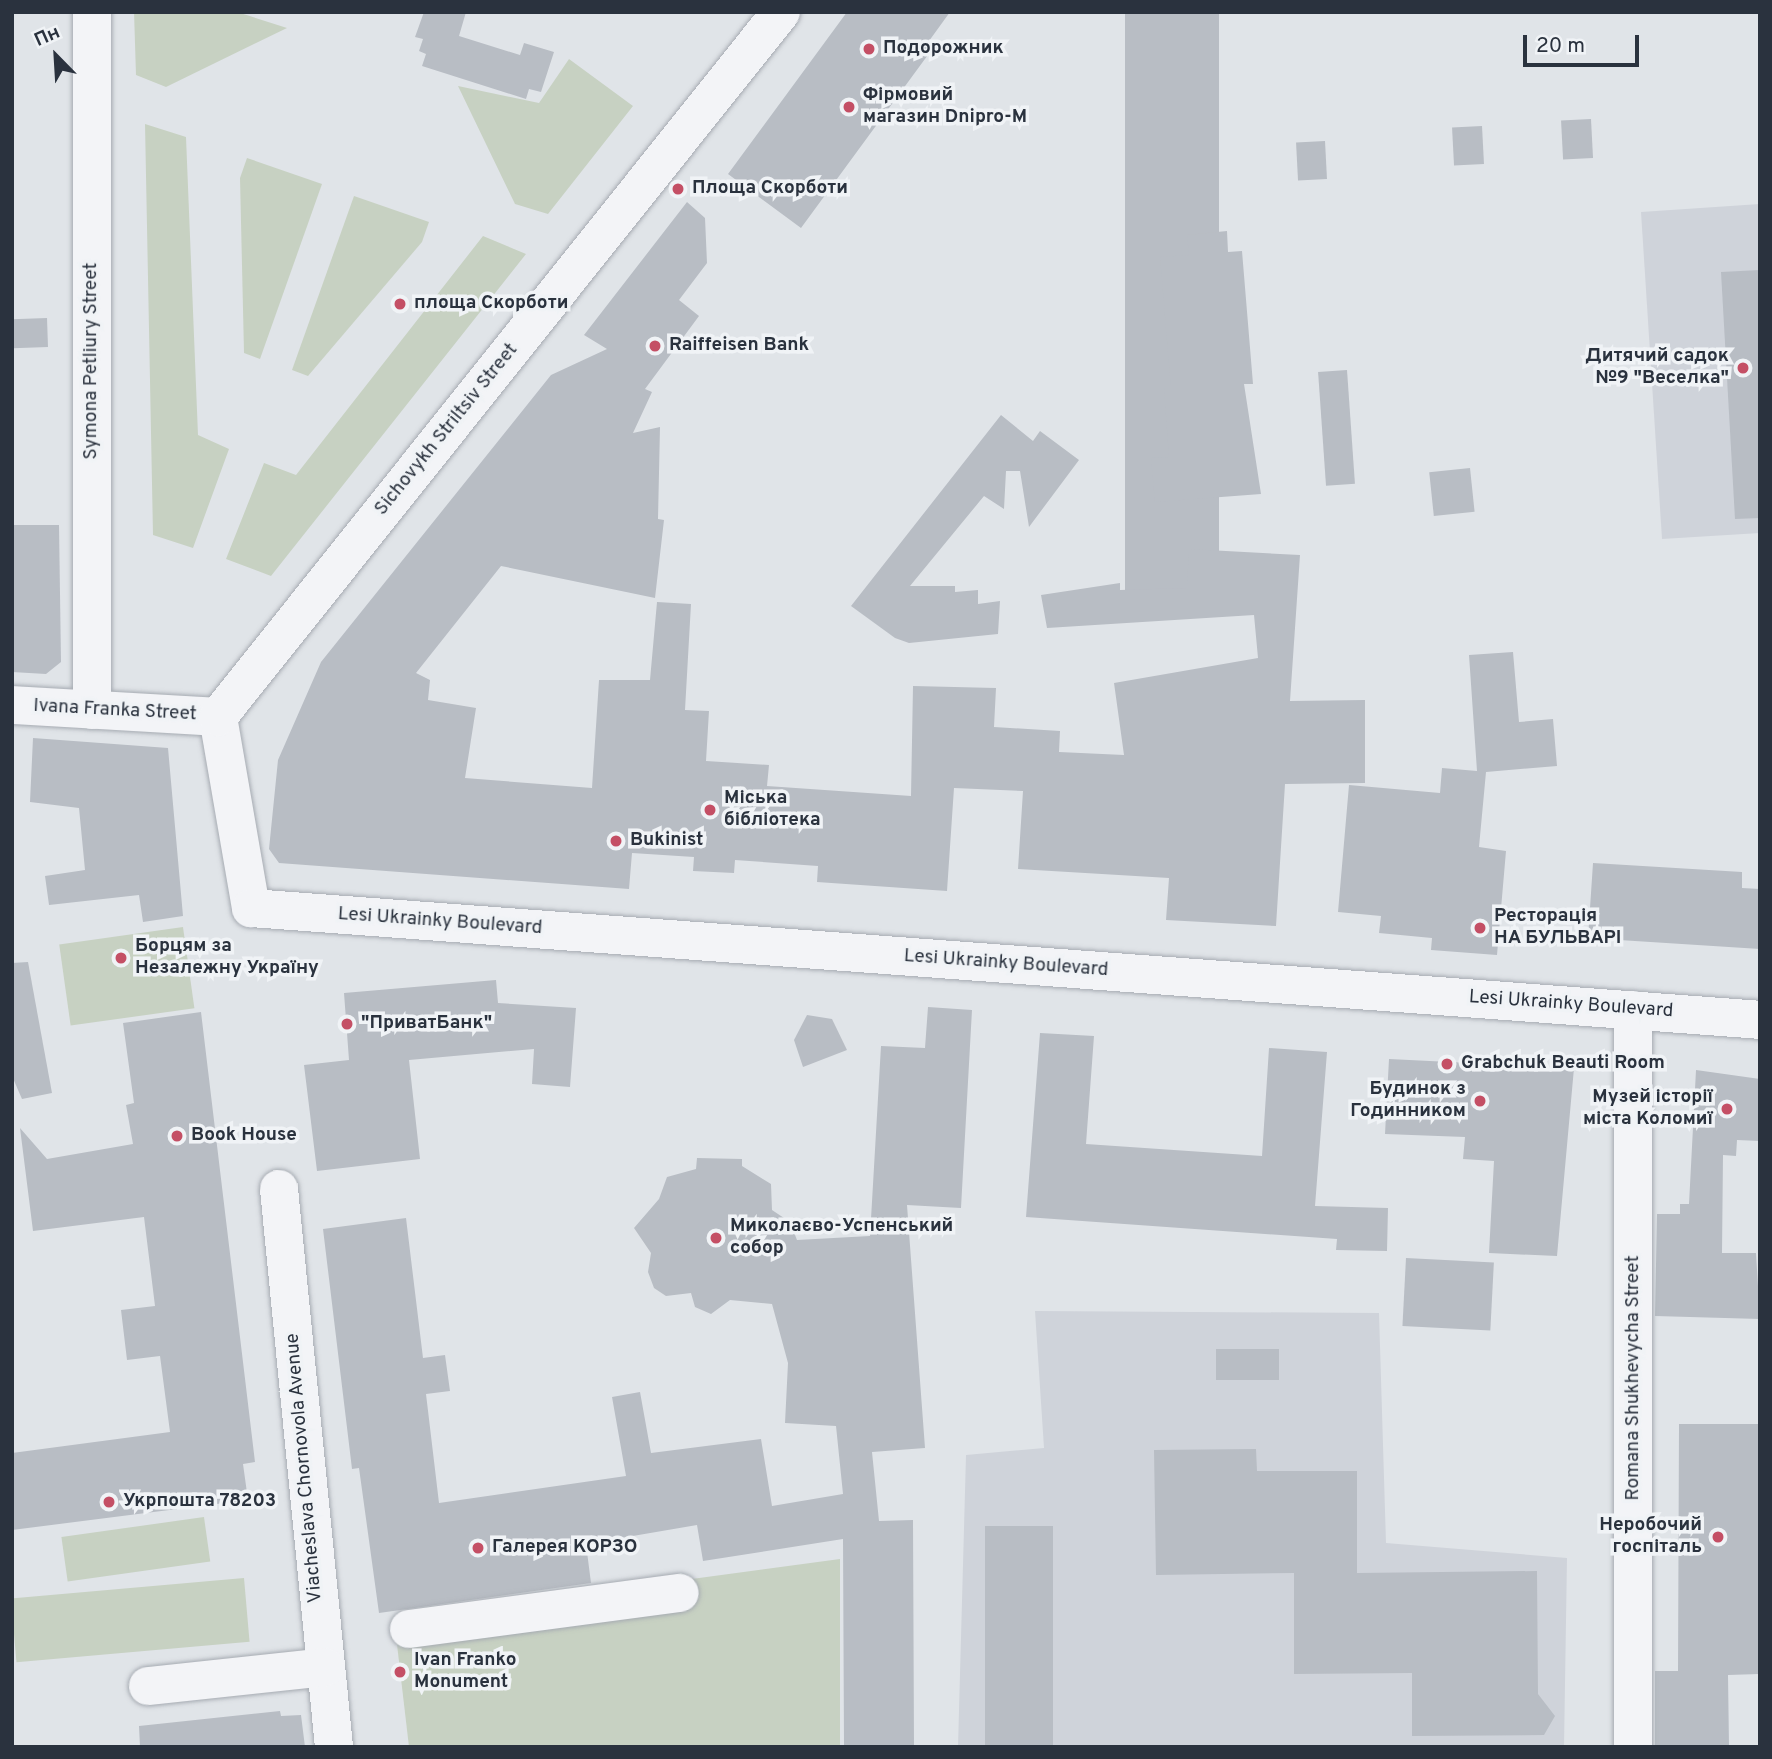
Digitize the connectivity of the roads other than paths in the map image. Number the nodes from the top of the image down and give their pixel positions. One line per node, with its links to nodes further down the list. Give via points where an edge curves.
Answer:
1 (92, 12): 4 (street, Symona Petliury Street)
2 (782, 12): 5 (street, Sichovykh Striltsiv Street)
3 (12, 705): 4 (street, Ivana Franka Street)
4 (92, 710): 5 (street, Ivana Franka Street)
5 (218, 717): 6 (street, Lesi Ukrainky Boulevard, via 251,908)
6 (1633, 1010): 7 (street, Lesi Ukrainky Boulevard); 14 (street, Romana Shukhevycha Street)
7 (1760, 1020)
8 (279, 1188): 11 (street, Viacheslava Chornovola Avenue)
9 (680, 1593): 10 (street)
10 (409, 1629)
11 (325, 1667): 12 (street); 13 (street, Viacheslava Chornovola Avenue)
12 (148, 1686)
13 (334, 1747)
14 (1633, 1747)

